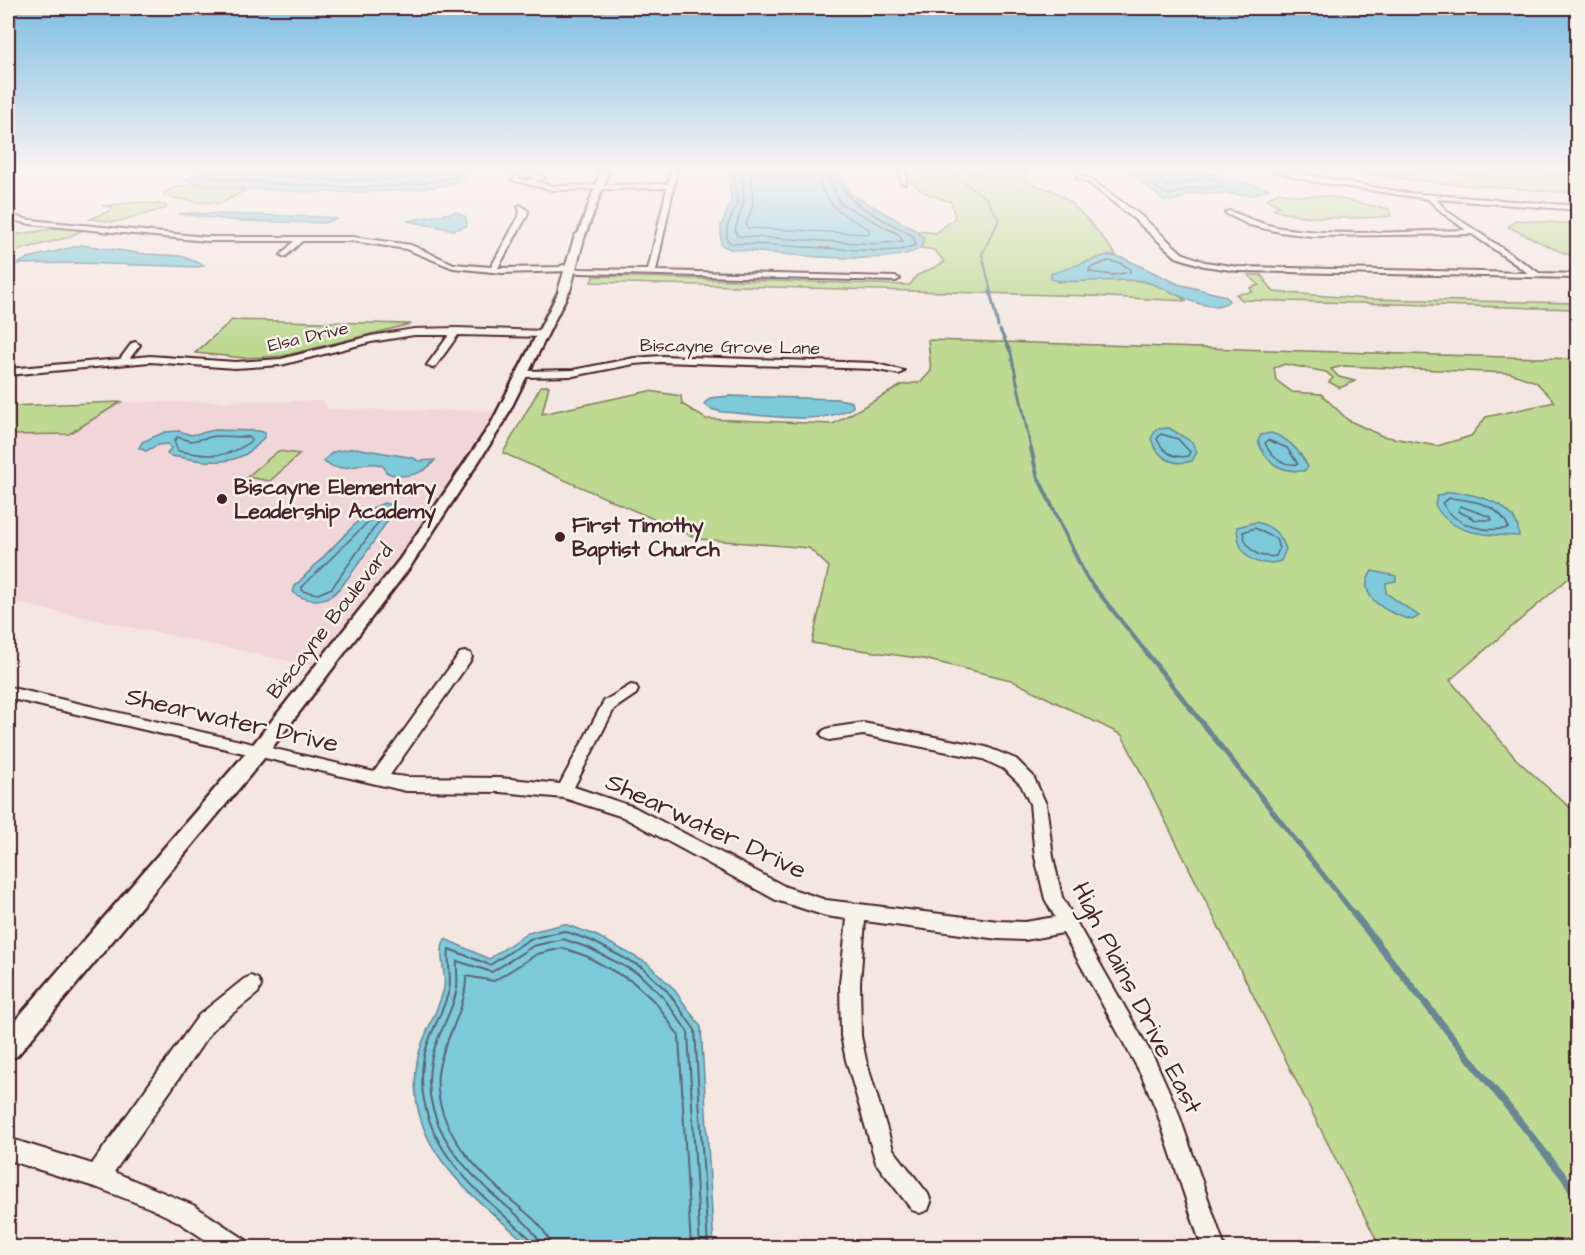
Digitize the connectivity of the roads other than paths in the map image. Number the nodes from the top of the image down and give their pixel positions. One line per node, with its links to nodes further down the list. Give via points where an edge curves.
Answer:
1 (112, 230): 10 (street, via 196,238)
2 (516, 230): 12 (street)
3 (582, 230): 9 (street, Biscayne Boulevard)
4 (661, 230): 14 (street)
5 (1150, 230): 15 (street, via 1169,249 1204,264 1238,269)
6 (1277, 230): 8 (street, via 1369,234)
7 (1470, 230): 8 (street)
8 (1473, 232): 15 (street)
9 (580, 235): 13 (main road, Biscayne Boulevard)
10 (301, 238): 11 (street); 12 (street, via 382,242 408,247 453,266)
11 (285, 255)
12 (494, 269): 13 (street)
13 (569, 269): 14 (street); 18 (main road, Biscayne Boulevard)
14 (652, 272): 17 (street)
15 (1538, 276): 16 (street)
16 (1578, 276)
17 (896, 279)
18 (564, 291): 20 (street, Biscayne Boulevard)
19 (457, 331): 20 (street, Elsa Drive); 22 (street, Elsa Drive, via 394,334 270,363); 23 (street)
20 (544, 334): 26 (street, Biscayne Boulevard)
21 (135, 345): 22 (street)
22 (124, 360): 25 (street, Elsa Drive)
23 (432, 365)
24 (899, 371): 26 (street, Biscayne Grove Lane, via 873,366 661,359 573,373)
25 (8, 372)
26 (525, 374): 31 (street, Biscayne Boulevard, via 430,529)
27 (465, 657): 32 (street)
28 (631, 690): 33 (street, via 609,705)
29 (8, 693): 31 (street, Shearwater Drive)
30 (829, 734): 35 (street, High Plains Drive East, via 863,729 986,753 1020,772 1038,804 1048,878)
31 (258, 752): 32 (street, Shearwater Drive); 37 (street, Biscayne Boulevard)
32 (378, 779): 33 (street, Shearwater Drive, via 406,784 500,785)
33 (564, 791): 34 (street, Shearwater Drive, via 627,812 782,894)
34 (857, 914): 35 (street, Shearwater Drive, via 998,930 1024,931); 40 (street, via 850,983 854,1048 884,1155)
35 (1067, 924): 42 (street, High Plains Drive East, via 1149,1070 1170,1118)
36 (251, 986): 39 (street, via 206,1022)
37 (8, 1047)
38 (8, 1149): 39 (street)
39 (96, 1178): 41 (street, via 167,1202 209,1224)
40 (920, 1202)
41 (238, 1248)
42 (1214, 1248)

